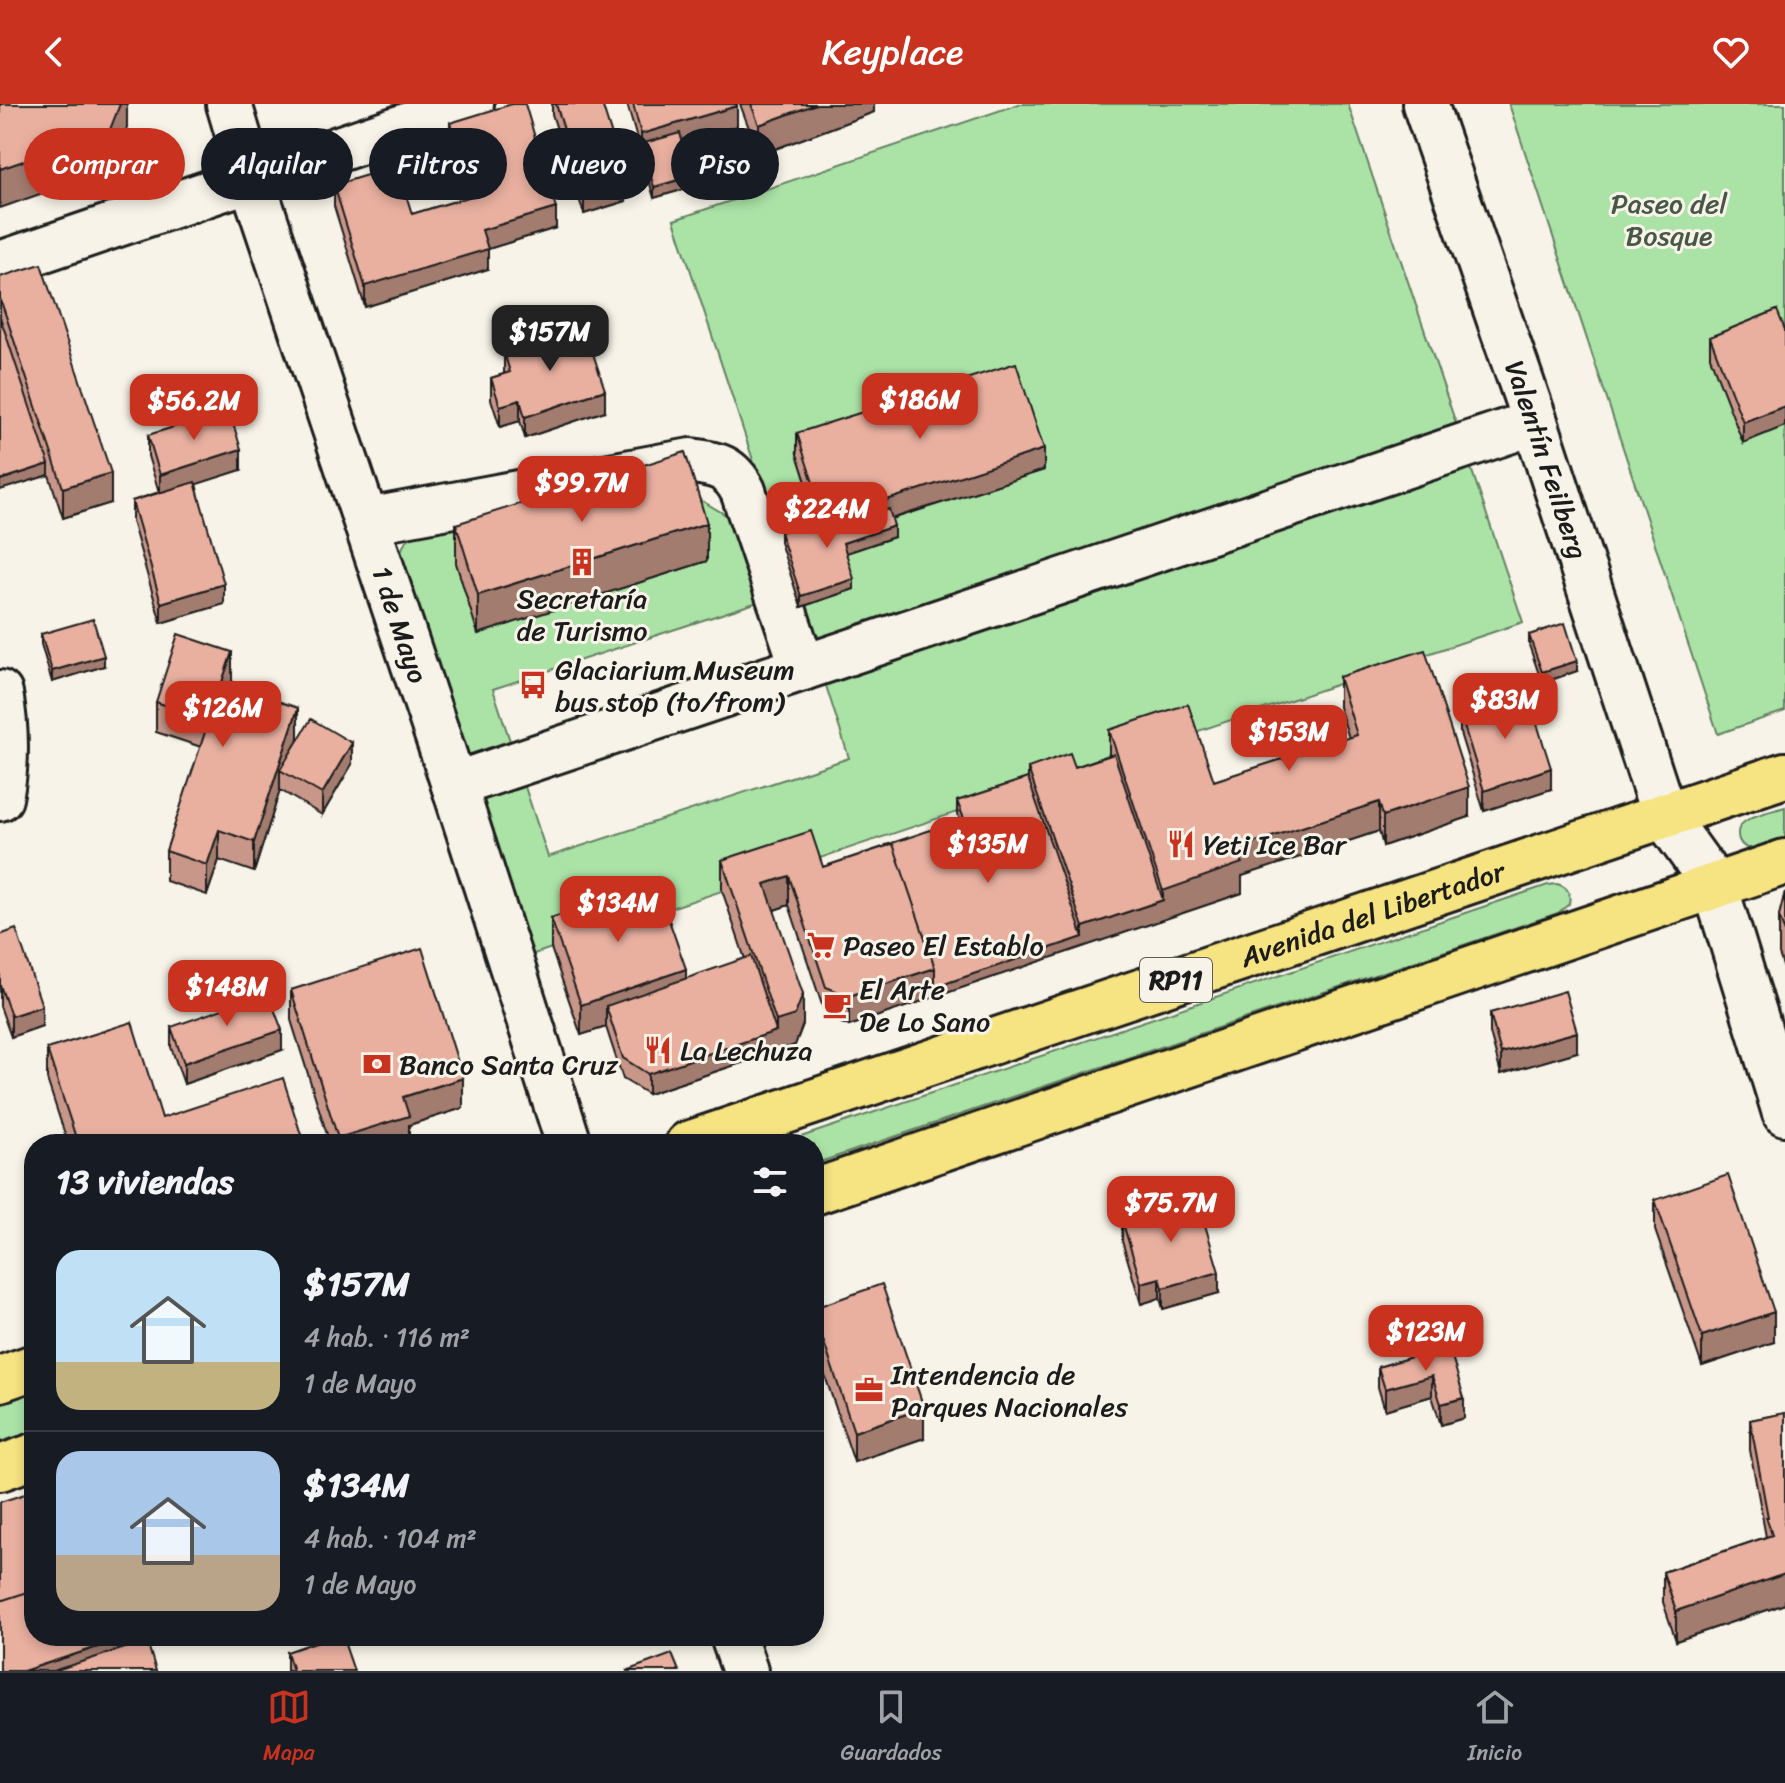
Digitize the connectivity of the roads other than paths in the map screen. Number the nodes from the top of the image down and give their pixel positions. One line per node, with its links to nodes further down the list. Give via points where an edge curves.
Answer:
1 (229, 104): 4 (street, 1 de Mayo)
2 (471, 104): 5 (street)
3 (1425, 104): 9 (street, Valentín Feilberg)
4 (236, 128)
5 (353, 144)
6 (201, 195): 8 (street)
7 (258, 200): 10 (street, 1 de Mayo)
8 (0, 264)
9 (1535, 422): 11 (street); 16 (street, Valentín Feilberg)
10 (367, 521): 11 (street, via 691,461 724,468 743,491); 14 (street, 1 de Mayo)
11 (803, 668): 14 (street)
12 (0, 693): 15 (street)
13 (1785, 775): 16 (main road, Avenida del Libertador / RP11)
14 (454, 785): 20 (street, 1 de Mayo)
15 (0, 798)
16 (1664, 815): 18 (street, Valentín Feilberg); 21 (main road, Avenida del Libertador / RP11)
17 (1785, 862): 18 (main road)
18 (1715, 886): 19 (street, Valentín Feilberg); 22 (main road)
19 (1785, 1113)
20 (566, 1134)
21 (718, 1134)
22 (824, 1189)
23 (24, 1371): 24 (main road)
24 (0, 1379)
25 (24, 1460): 26 (main road)
26 (0, 1468)
27 (736, 1646): 28 (street)
28 (745, 1671)

